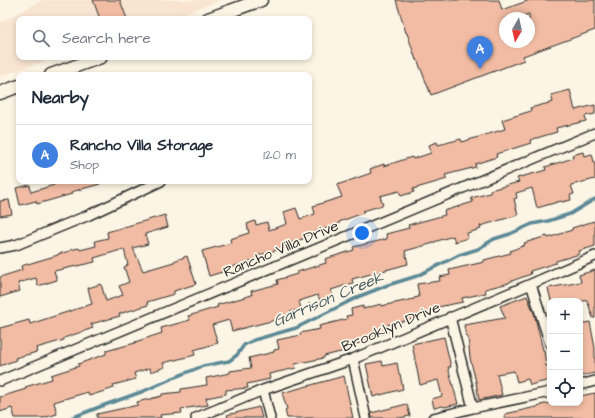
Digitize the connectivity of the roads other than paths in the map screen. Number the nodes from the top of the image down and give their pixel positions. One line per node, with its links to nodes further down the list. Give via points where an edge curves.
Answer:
1 (261, 0): 2 (main road)
2 (216, 16)
3 (93, 60): 4 (main road)
4 (59, 72)
5 (16, 87): 6 (main road)
6 (0, 93)
7 (595, 133): 15 (street, Rancho Villa Drive)
8 (155, 184): 9 (street, via 89,216 16,245)
9 (0, 248)
10 (595, 256): 11 (street, Brooklyn Drive)
11 (531, 284): 12 (street, Brooklyn Drive); 13 (street)
12 (450, 317): 14 (street, Brooklyn Drive); 20 (street)
13 (547, 335)
14 (354, 358): 18 (street, Brooklyn Drive); 23 (street)
15 (0, 381)
16 (595, 381): 17 (street)
17 (583, 384)
18 (263, 390): 21 (street, Brooklyn Drive); 22 (street)
19 (547, 393): 20 (street)
20 (473, 408): 24 (street)
21 (196, 418)
22 (270, 418)
23 (366, 418)
24 (433, 418)

